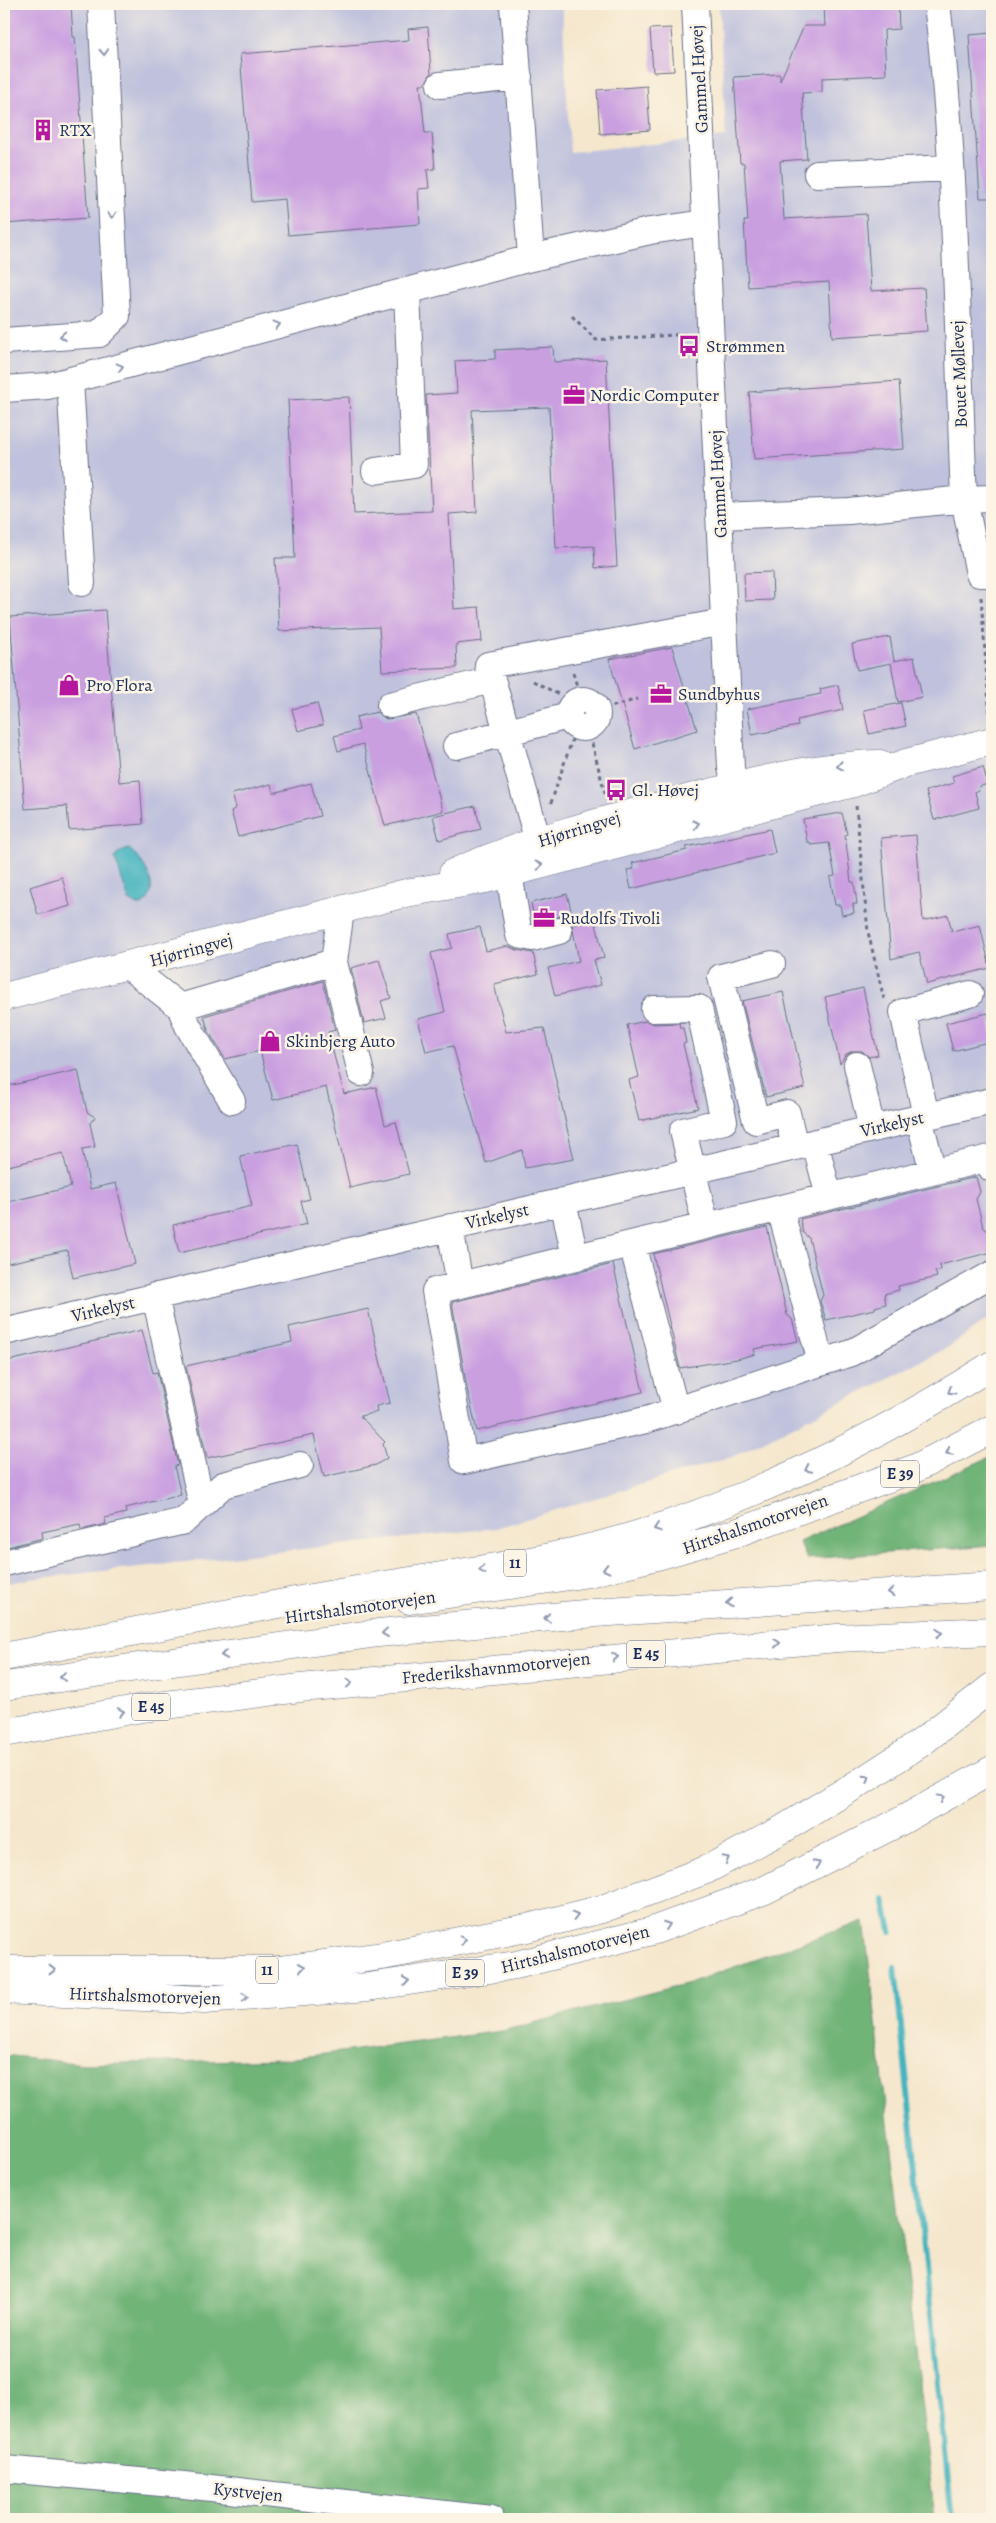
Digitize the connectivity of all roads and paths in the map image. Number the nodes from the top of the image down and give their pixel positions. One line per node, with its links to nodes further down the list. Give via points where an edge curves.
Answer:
1 (101, 4): 14 (street, one-way to 14, via 117,316 98,334)
2 (513, 4): 5 (street)
3 (695, 4): 9 (street, Gammel Høvej)
4 (937, 4): 7 (street, Bouet Møllevej)
5 (519, 76): 6 (street); 10 (street)
6 (440, 85)
7 (950, 168): 8 (street); 19 (street, Bouet Møllevej)
8 (817, 174)
9 (705, 223): 10 (street, via 650,231); 20 (street, Gammel Høvej)
10 (531, 258): 11 (street)
11 (407, 291): 15 (street, one-way to 11); 17 (street, via 414,466)
12 (572, 316): 13 (path, via 596,340)
13 (693, 334)
14 (4, 341)
15 (70, 380): 16 (street, via 48,386); 22 (street)
16 (4, 389)
17 (375, 471)
18 (992, 498): 19 (street)
19 (964, 499): 20 (street, via 856,510); 21 (street, Bouet Møllevej)
20 (719, 516): 23 (street, Gammel Høvej)
21 (986, 574): 31 (path)
22 (82, 583)
23 (724, 622): 24 (street); 35 (street, Gammel Høvej, via 731,768)
24 (568, 651): 26 (street, via 488,665); 29 (path)
25 (527, 678): 29 (path)
26 (492, 680): 28 (street); 30 (street)
27 (638, 699): 29 (path)
28 (390, 705)
29 (580, 714): 30 (street); 36 (path); 37 (path, via 551,803)
30 (507, 732): 32 (street); 37 (street)
31 (992, 741): 33 (main road, Hjørringvej)
32 (456, 746)
33 (906, 764): 34 (main road, Hjørringvej); 35 (main road, Hjørringvej, one-way to 35, via 851,764)
34 (854, 783): 38 (main road, Hjørringvej); 50 (path, via 868,932)
35 (735, 786): 38 (street, Gammel Høvej); 39 (main road, Hjørringvej)
36 (606, 799)
37 (529, 809): 39 (street)
38 (741, 813): 40 (main road, Hjørringvej, one-way to 38)
39 (538, 841): 41 (main road, Hjørringvej, via 480,861)
40 (509, 873): 41 (main road, Hjørringvej); 43 (street, via 519,935 533,938)
41 (406, 893): 42 (main road, Hjørringvej)
42 (341, 910): 44 (street); 46 (main road, Hjørringvej)
43 (560, 931)
44 (334, 962): 49 (street); 53 (street)
45 (772, 964): 58 (street, via 721,977 756,1121 787,1113)
46 (128, 966): 48 (main road, Hjørringvej); 49 (street)
47 (970, 994): 56 (street, via 903,1012)
48 (4, 997)
49 (180, 1007): 54 (street)
50 (886, 1007)
51 (654, 1010): 60 (street, via 698,1008 724,1121 683,1131)
52 (857, 1066): 57 (street)
53 (361, 1073)
54 (232, 1101)
55 (991, 1101): 56 (street, Virkelyst)
56 (923, 1117): 57 (street, Virkelyst); 61 (street)
57 (872, 1129): 58 (street, Virkelyst)
58 (805, 1144): 60 (street, Virkelyst); 62 (street)
59 (992, 1169): 61 (street, via 990,1158)
60 (691, 1171): 63 (street, Virkelyst); 65 (street)
61 (933, 1172): 62 (street)
62 (829, 1197): 64 (street)
63 (563, 1201): 66 (street, Virkelyst); 68 (street)
64 (780, 1208): 65 (street); 73 (street)
65 (706, 1226): 67 (street)
66 (450, 1227): 70 (street); 71 (street, Virkelyst)
67 (632, 1244): 68 (street); 75 (street)
68 (575, 1257): 70 (street)
69 (992, 1274): 73 (street, via 851,1353)
70 (460, 1285): 75 (street, via 435,1291 464,1461)
71 (155, 1296): 72 (street, Virkelyst); 78 (street)
72 (4, 1332)
73 (821, 1363): 75 (street)
74 (992, 1365): 82 (main road, 11, one-way to 82, via 924,1409 791,1478 653,1530 494,1568 373,1587)
75 (676, 1411)
76 (992, 1429): 83 (main road, Hirtshalsmotorvejen / E 39, one-way to 83, via 916,1468 744,1530 589,1573)
77 (300, 1465): 78 (street, via 223,1485)
78 (202, 1505): 79 (street, via 184,1521)
79 (4, 1563)
80 (992, 1586): 84 (main road, E 45, one-way to 84, via 595,1613 388,1632)
81 (992, 1631): 86 (main road, Frederikshavnmotorvejen / E 45, one-way to 81, via 142,1708 310,1687 828,1639)
82 (4, 1657)
83 (4, 1661)
84 (4, 1686)
85 (992, 1687): 88 (main road, 11, one-way to 85, via 279,1970 402,1952 527,1928 602,1909 706,1870 784,1829 864,1780)
86 (4, 1733)
87 (992, 1770): 89 (main road, Hirtshalsmotorvejen / E 39, one-way to 87, via 204,2000 368,1987 516,1965 652,1931 765,1890 899,1822)
88 (4, 1970)
89 (4, 1990)
90 (4, 2469): 91 (street, Kystvejen)
91 (385, 2513): 92 (street, Kystvejen)
92 (491, 2519)

